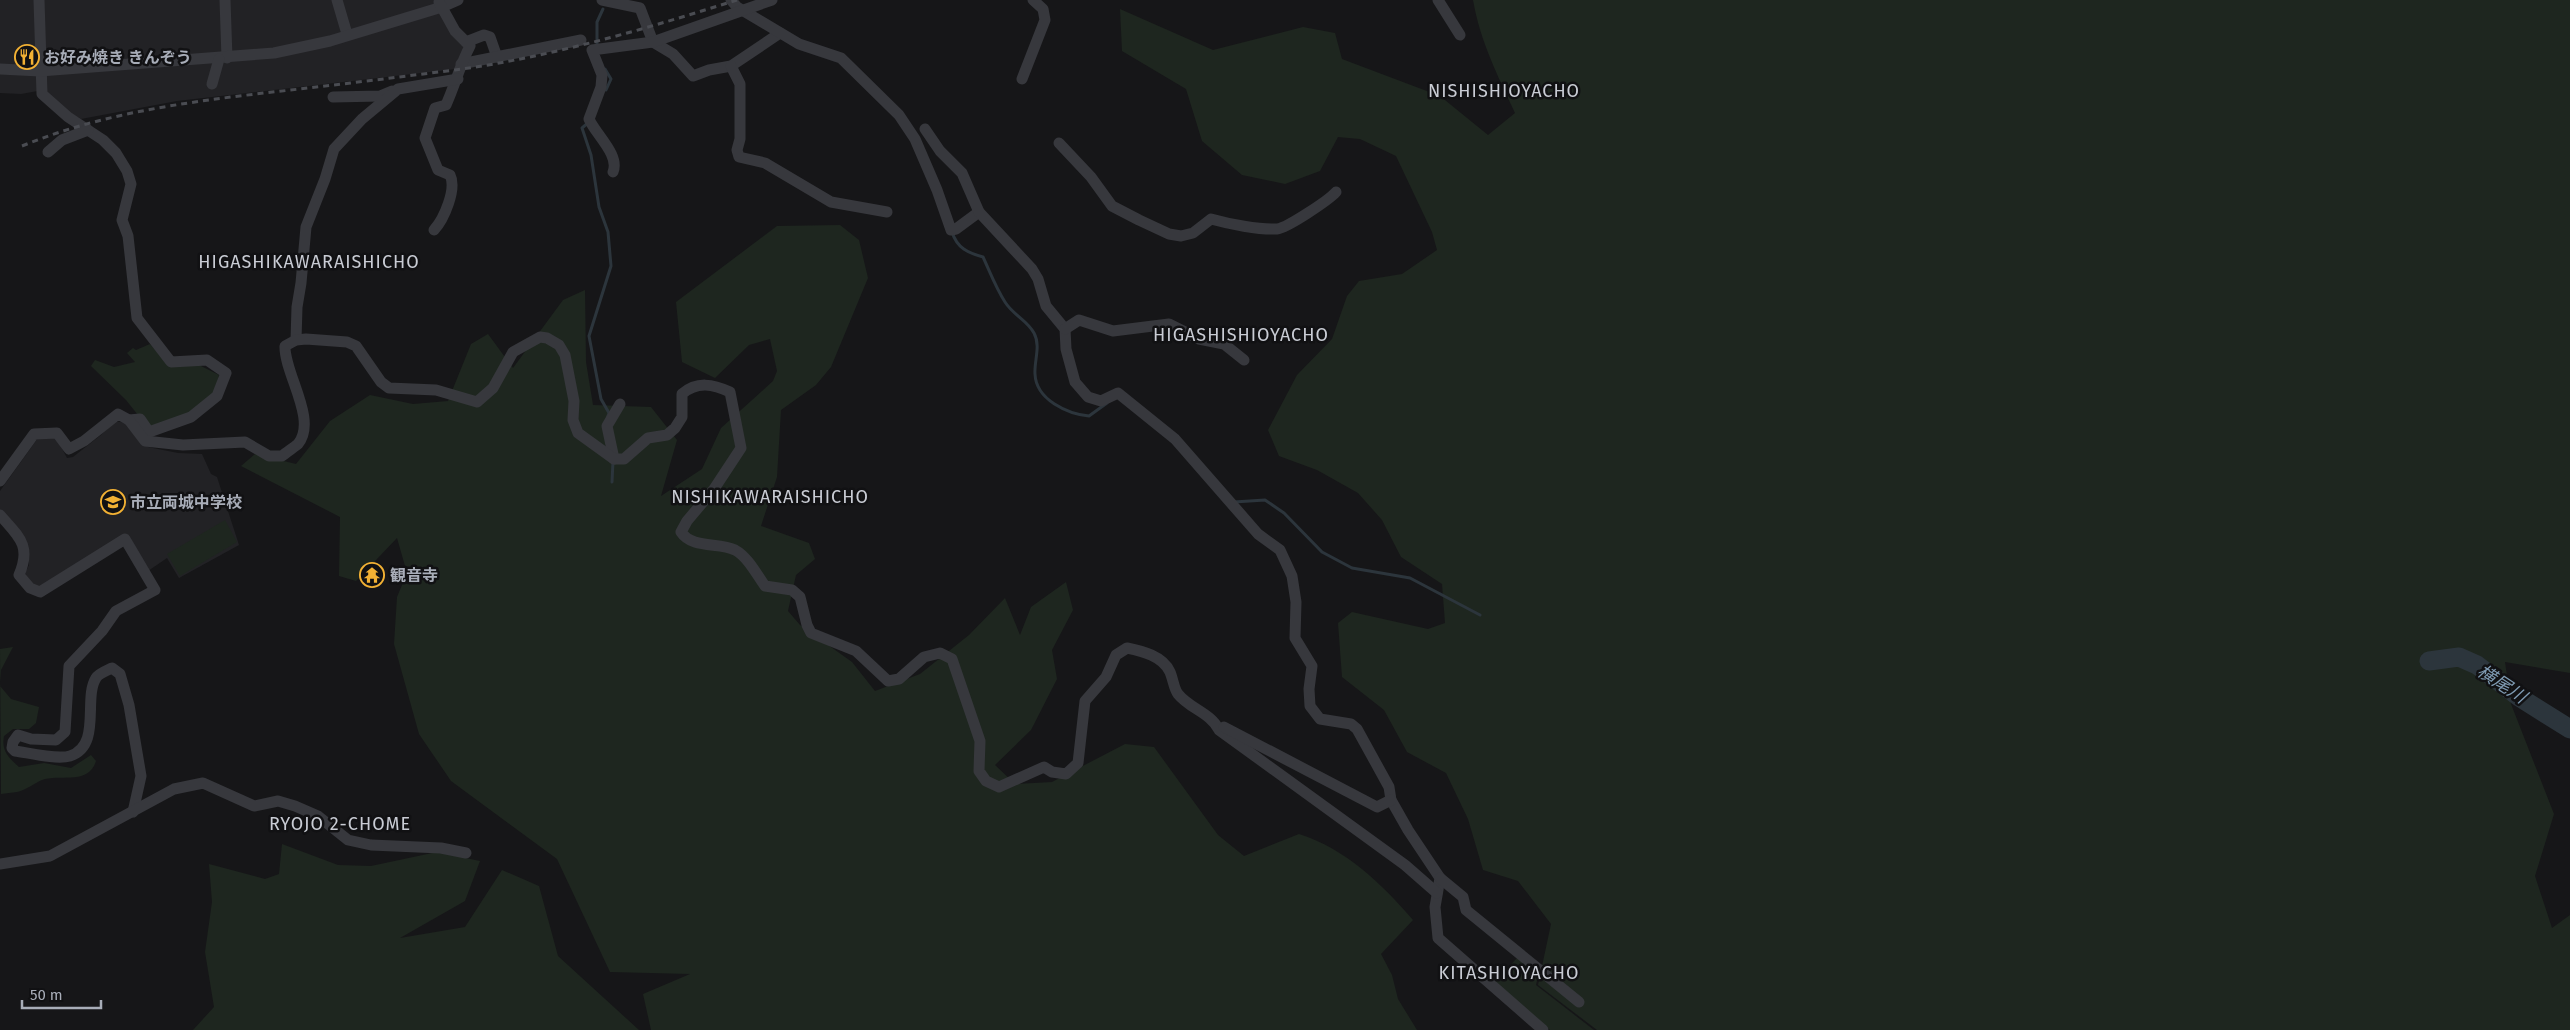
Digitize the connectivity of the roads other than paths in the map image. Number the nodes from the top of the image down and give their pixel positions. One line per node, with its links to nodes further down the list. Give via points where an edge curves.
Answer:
1 (39, 0): 22 (street)
2 (225, 0): 18 (street)
3 (337, 0): 12 (street)
4 (602, 0): 16 (street, via 640,8)
5 (731, 0): 10 (street)
6 (772, 0): 10 (street)
7 (1033, 0): 24 (street, via 1042,9 1045,20)
8 (1438, 0): 13 (street)
9 (448, 2): 12 (street); 15 (street, via 455,31)
10 (744, 10): 11 (street); 16 (street)
11 (780, 33): 20 (street); 35 (street, via 799,44 841,58 899,115 915,139 951,230)
12 (347, 34): 18 (street, via 274,53)
13 (1460, 36)
14 (581, 40): 17 (street)
15 (466, 42): 17 (street, via 484,35 490,37); 19 (street, via 470,46)
16 (653, 42): 20 (street, via 673,54 693,76); 32 (street, via 592,50 602,75 590,120 614,158)
17 (497, 56): 19 (street)
18 (223, 58): 22 (street); 25 (street)
19 (461, 64): 23 (street)
20 (731, 66): 34 (street, via 740,84 739,157 765,163 831,202)
21 (0, 69): 22 (street)
22 (40, 71): 28 (street, via 42,94)
23 (458, 79): 26 (street); 36 (street, via 446,105 434,108 425,138 438,170 450,175 453,182 448,203)
24 (1022, 79)
25 (212, 84)
26 (398, 89): 27 (street, via 380,96); 38 (street, via 362,118 334,149 306,227)
27 (333, 97)
28 (88, 130): 31 (street, via 62,140); 41 (street, via 116,153 128,171 131,184 122,220 128,236 137,318 171,362 207,360 226,374 217,396 191,417 149,432 140,419)
29 (925, 130): 35 (street, via 962,174)
30 (1059, 143): 33 (street, via 1092,177 1112,206 1175,235 1193,233 1211,219 1278,229 1330,200)
31 (48, 152)
32 (613, 172)
33 (1336, 192)
34 (887, 212)
35 (979, 212): 37 (street, via 1032,269 1046,306)
36 (434, 230)
37 (1065, 329): 39 (street, via 1079,320 1113,331 1169,324 1199,339 1224,344); 46 (street, via 1066,349 1075,382 1088,397 1101,401 1118,393 1175,439 1258,534 1280,550 1292,576 1296,602 1295,638 1312,666 1310,706 1320,718 1351,724 1357,730 1389,787)
38 (296, 340): 41 (street, via 285,346 284,359 305,421 299,442 282,456 269,456 245,442 183,446 145,441); 42 (street, via 347,342 356,346 381,382 389,388 436,390 477,402 493,388 513,352 540,337 547,338 559,345 565,355 574,401 573,420 578,433)
39 (1244, 360)
40 (620, 404): 42 (street, via 607,426)
41 (130, 420): 43 (street, via 118,414 69,449 57,433 34,434)
42 (614, 459): 45 (street, via 624,459 648,438 667,435 675,428 682,417 682,394 690,388 703,384 730,392 741,448 681,532 687,540 736,550 765,586 792,590 800,597 811,633 856,651 888,680 899,679 924,657 940,653 952,659 980,741 979,771 986,782 999,787 1044,767 1066,774 1078,763 1085,701 1106,677 1116,655 1127,648 1145,651 1155,657 1169,670 1177,694)
43 (0, 481)
44 (0, 515): 47 (street, via 24,542 25,562 19,575 30,588 40,592 125,539 155,590 116,611 69,666 65,732 56,740 18,735 12,748 59,756 70,756 78,751 92,721 92,688 96,678 112,668 120,674 129,705 141,776)
45 (1215, 722): 46 (street, via 1377,807); 51 (street, via 1219,730 1405,864)
46 (1391, 800): 50 (street)
47 (133, 812): 48 (street, via 174,789 203,783 254,806 278,800 295,806 318,816 348,840); 49 (street, via 50,856)
48 (466, 853)
49 (0, 864)
50 (1440, 878): 51 (street); 52 (street, via 1463,897 1466,910)
51 (1437, 893): 53 (street, via 1438,938)
52 (1579, 1002)
53 (1543, 1030)

